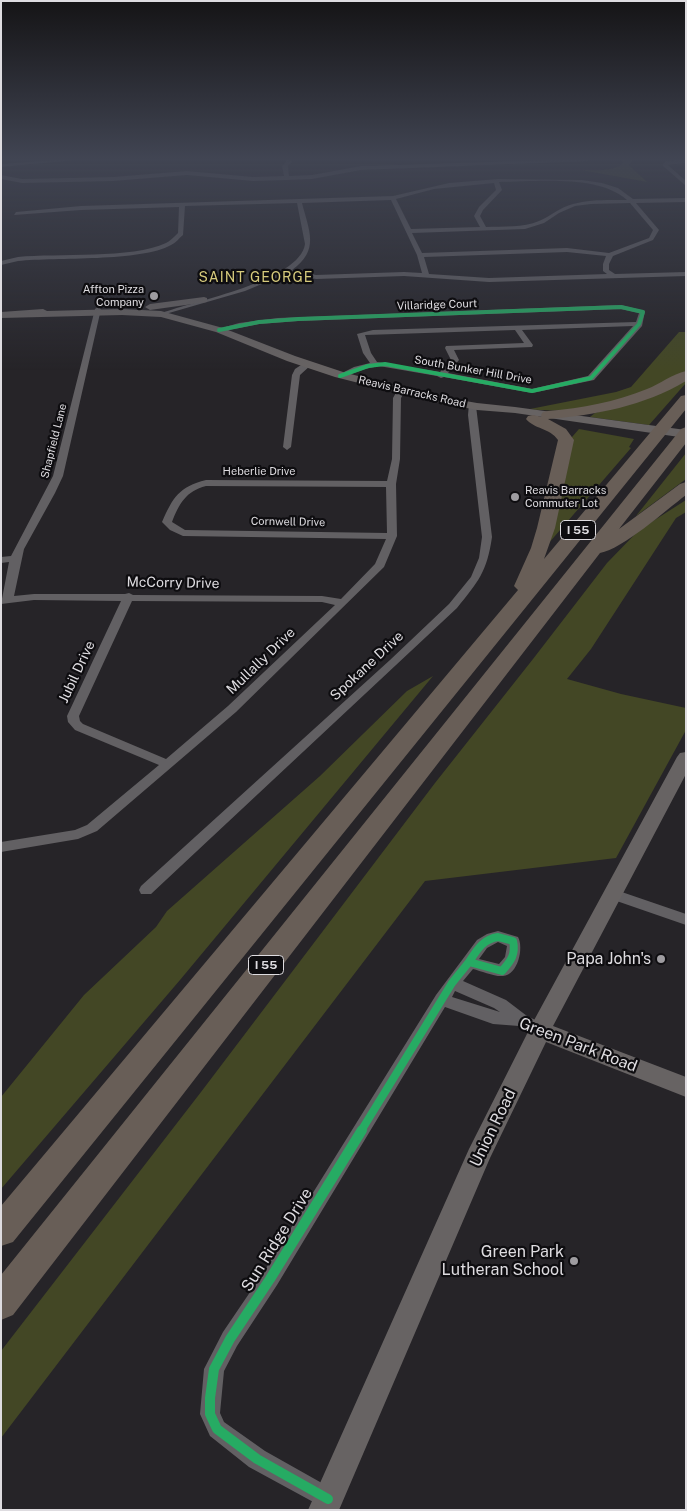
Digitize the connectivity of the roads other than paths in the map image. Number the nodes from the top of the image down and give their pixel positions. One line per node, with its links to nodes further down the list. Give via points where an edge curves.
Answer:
1 (181, 230): 8 (street, via 179,238 160,247 126,254 24,258)
2 (305, 230): 9 (street, via 306,252)
3 (464, 230): 5 (street)
4 (656, 230): 7 (street, via 651,239)
5 (408, 231): 6 (street)
6 (420, 255): 7 (street, via 567,250); 11 (street)
7 (610, 255): 12 (street, via 606,270)
8 (1, 264)
9 (287, 271): 11 (street, via 316,277); 13 (street, via 256,286)
10 (686, 274): 12 (street)
11 (426, 275): 12 (street, via 489,280)
12 (613, 276)
13 (204, 300): 14 (main road); 15 (street)
14 (143, 308): 16 (main road, Reavis Barracks Road); 17 (main road, Reavis Barracks Road)
15 (185, 310): 17 (main road, Reavis Barracks Road); 23 (main road, Reavis Barracks Road)
16 (98, 311): 17 (main road, Reavis Barracks Road); 19 (main road, Reavis Barracks Road); 43 (street, Shapfield Lane, via 53,492 21,542)
17 (168, 313): 23 (main road, Reavis Barracks Road, via 204,328)
18 (468, 314): 20 (street, Villaridge Court, via 621,307 643,312); 22 (street); 23 (street, Villaridge Court, via 272,319)
19 (1, 315)
20 (639, 324): 21 (street); 28 (street, South Bunker Hill Drive, via 591,378 532,391)
21 (517, 327): 22 (street); 28 (street, via 530,345 449,348 455,360)
22 (477, 328): 24 (street, via 361,334)
23 (219, 330): 25 (main road, Reavis Barracks Road)
24 (374, 363): 27 (street); 28 (street, South Bunker Hill Drive)
25 (307, 365): 27 (main road, Reavis Barracks Road); 36 (street, via 296,375)
26 (686, 375): 33 (highway)
27 (340, 376): 29 (main road, Reavis Barracks Road)
28 (441, 376)
29 (401, 391): 31 (main road, Reavis Barracks Road); 37 (street, Mullally Drive, via 397,398 396,459)
30 (686, 399): 47 (highway, I 55)
31 (472, 406): 32 (main road, Reavis Barracks Road, via 511,416); 51 (street, Spokane Drive, via 487,538 476,578 453,606)
32 (541, 417): 33 (highway); 33 (main road, Reavis Barracks Road); 33 (highway, via 561,432)
33 (586, 424): 34 (main road, Reavis Barracks Road); 35 (main road, Reavis Barracks Road); 47 (highway, via 540,548)
34 (686, 433): 41 (highway, I 55)
35 (686, 444)
36 (287, 447)
37 (391, 484): 39 (street, Heberlie Drive, via 206,483 186,490 174,504 167,522); 40 (street, Mullally Drive)
38 (686, 487): 41 (highway, via 626,533)
39 (183, 533): 40 (street, Cornwell Drive)
40 (392, 536): 46 (street, Mullally Drive, via 380,565)
41 (589, 555): 60 (highway, I 55)
42 (1, 560): 43 (street)
43 (15, 560): 45 (street, Shapfield Lane)
44 (129, 596): 45 (street, McCorry Drive); 46 (street, McCorry Drive, via 322,598); 49 (street, Jubil Drive, via 73,716 74,722 79,727)
45 (5, 600)
46 (344, 603): 49 (street, Mullally Drive, via 232,709)
47 (512, 612): 59 (highway, I 55)
48 (686, 757): 52 (main road, Union Road)
49 (168, 764): 50 (street, Mullally Drive, via 92,828 78,834)
50 (1, 847)
51 (146, 890)
52 (612, 894): 53 (street); 57 (main road, Union Road)
53 (686, 920)
54 (469, 962): 55 (street, Sun Ridge Drive)
55 (452, 983): 56 (street, Sun Ridge Drive); 57 (street, via 500,1004)
56 (441, 999): 57 (street, Green Park Road, via 493,1018); 61 (street, Sun Ridge Drive, via 214,1369 210,1414 217,1429)
57 (530, 1025): 58 (main road, Green Park Road); 61 (main road, Union Road, via 478,1157)
58 (686, 1087)
59 (1, 1231)
60 (1, 1303)
61 (326, 1504)

